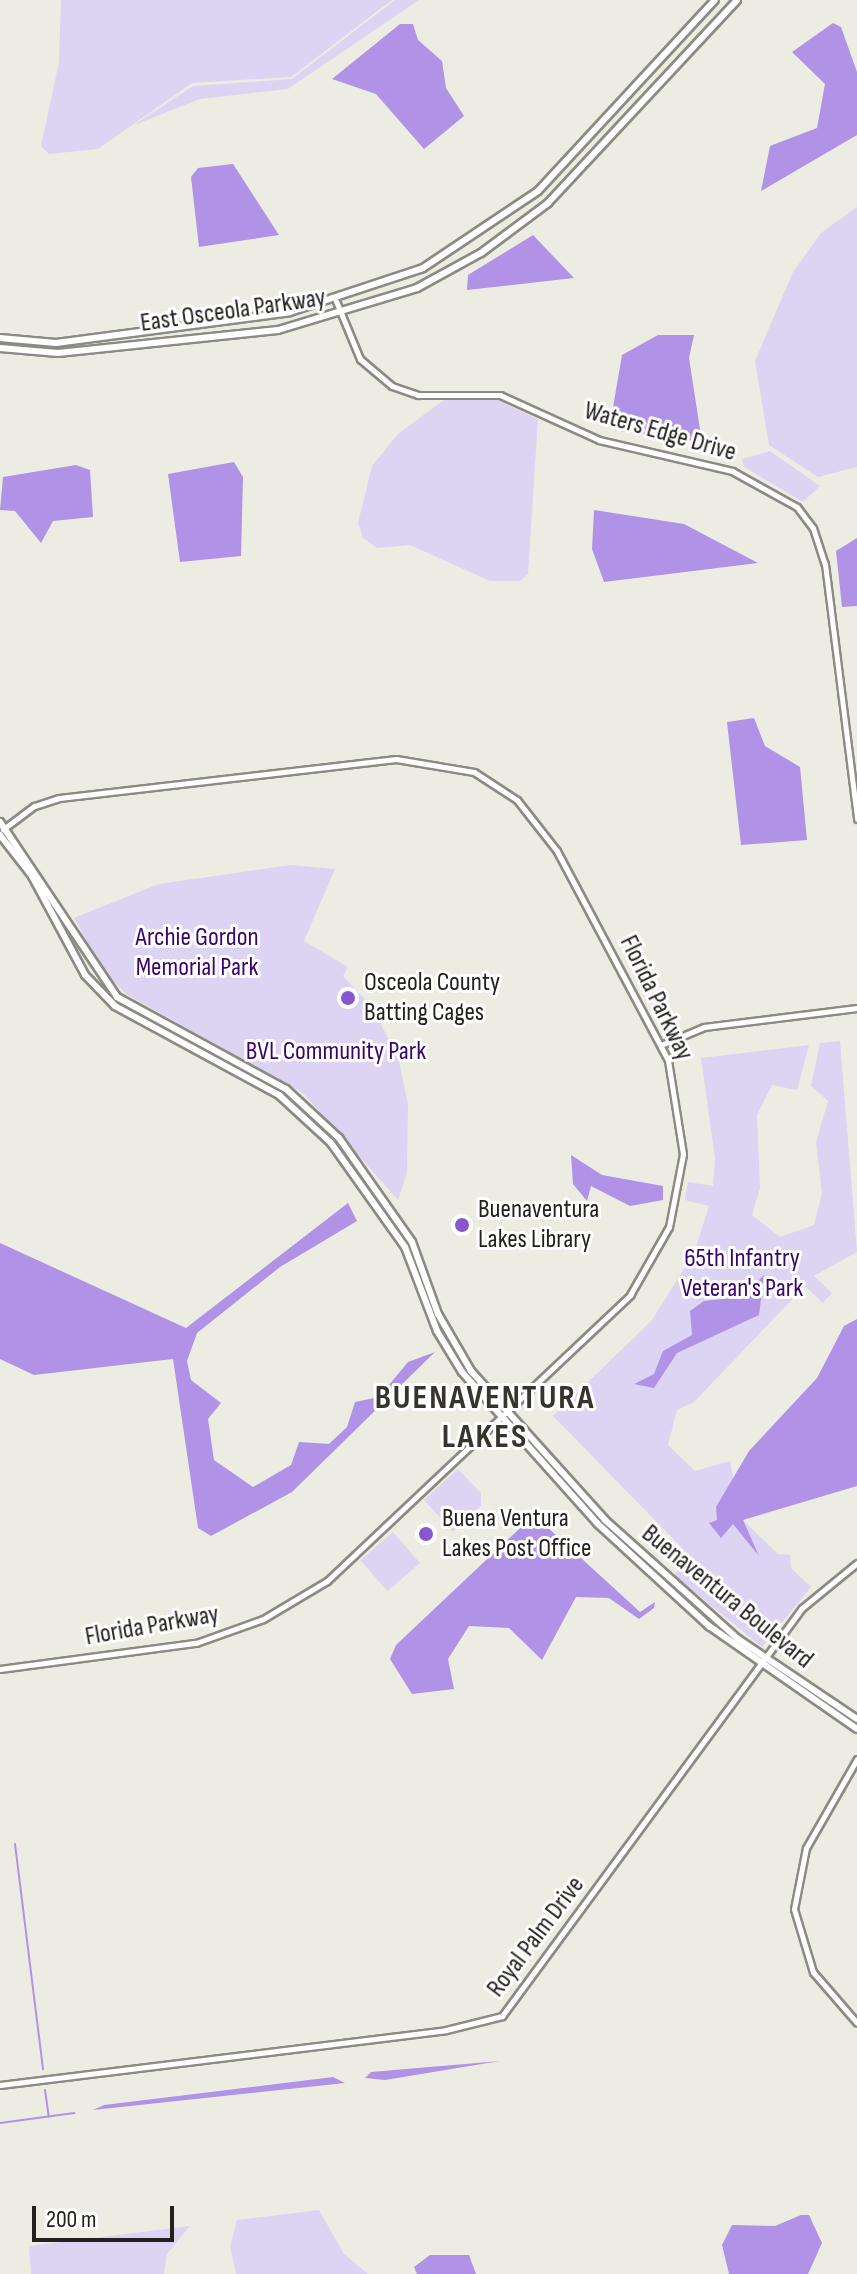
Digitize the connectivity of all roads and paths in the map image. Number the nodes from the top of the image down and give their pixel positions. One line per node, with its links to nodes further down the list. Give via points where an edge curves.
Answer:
1 (715, 0): 3 (main road, East Osceola Parkway, via 514,211 423,268)
2 (737, 0): 4 (main road, East Osceola Parkway, via 534,215 438,278)
3 (336, 301): 4 (street, Waters Edge Drive); 5 (main road, East Osceola Parkway, via 72,341)
4 (341, 315): 6 (main road, East Osceola Parkway, via 278,330 74,352); 7 (street, Waters Edge Drive, via 360,359 392,386 418,395 500,395 599,440 732,471 797,507 813,528 825,564)
5 (0, 338)
6 (0, 348)
7 (857, 819)
8 (1, 829): 10 (street, Florida Parkway, via 59,798 396,759 449,763 500,786 547,833); 11 (main road, Buenaventura Boulevard, via 106,987 136,1011 286,1089 339,1138 412,1242 454,1344)
9 (857, 1008): 10 (street, via 704,1027)
10 (661, 1045): 11 (street, Florida Parkway, via 678,1096 683,1145 662,1243 630,1295)
11 (504, 1417): 13 (main road, Buenaventura Boulevard, via 629,1544); 14 (street, Florida Parkway, via 327,1581 263,1619 185,1645)
12 (857, 1563): 13 (street, Royal Palm Drive, via 811,1597)
13 (763, 1663): 15 (main road, Buenaventura Boulevard); 16 (main road, Buenaventura Boulevard); 19 (street, Royal Palm Drive, via 502,2016 446,2030)
14 (0, 1669)
15 (857, 1719)
16 (857, 1729)
17 (857, 1759): 18 (street, via 806,1848 794,1909 813,1972)
18 (857, 2023)
19 (0, 2085)

